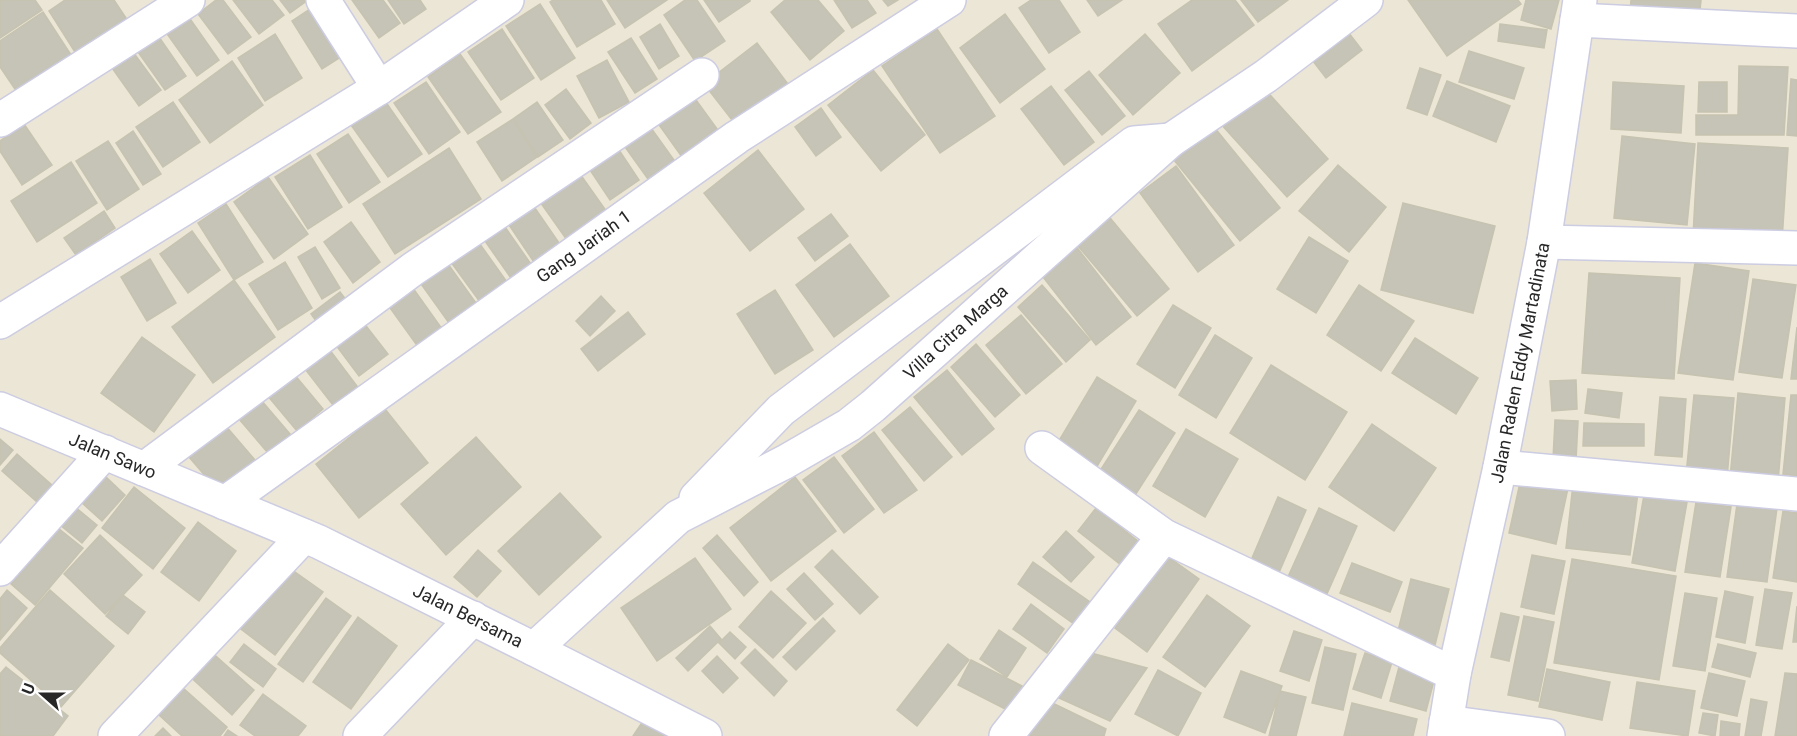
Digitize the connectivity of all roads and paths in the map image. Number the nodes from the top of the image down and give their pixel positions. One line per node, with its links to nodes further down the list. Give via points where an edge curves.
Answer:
1 (188, 0): 10 (street)
2 (323, 0): 9 (street)
3 (507, 0): 9 (street)
4 (949, 0): 23 (street, Gang Jariah 1, via 737,137)
5 (1366, 0): 11 (street, Villa Citra Marga, via 1266,76)
6 (1578, 10): 7 (street); 12 (street, Jalan Raden Eddy Martadinata)
7 (1797, 31)
8 (702, 75): 21 (street, via 413,268)
9 (379, 88): 14 (street)
10 (0, 120)
11 (1171, 140): 15 (street, via 1134,143); 17 (street, Villa Citra Marga)
12 (1544, 242): 13 (street); 20 (street, Jalan Raden Eddy Martadinata)
13 (1797, 248)
14 (0, 322)
15 (819, 381): 17 (street); 24 (street, via 781,410)
16 (0, 409): 19 (street, Jalan Sawo)
17 (849, 425): 24 (street, Villa Citra Marga)
18 (1042, 448): 26 (street)
19 (105, 452): 21 (street, Jalan Sawo); 27 (street)
20 (1500, 467): 22 (street); 30 (street, Jalan Raden Eddy Martadinata)
21 (144, 469): 23 (street, Jalan Sawo)
22 (1797, 494)
23 (225, 503): 25 (street, Jalan Bersama)
24 (678, 517): 29 (street, Villa Citra Marga)
25 (304, 536): 28 (street, Jalan Bersama); 32 (street)
26 (1164, 536): 30 (street); 35 (street)
27 (0, 568)
28 (473, 618): 29 (street, Jalan Bersama); 33 (street)
29 (534, 648): 34 (street, Jalan Bersama)
30 (1454, 674): 31 (street, Jalan Raden Eddy Martadinata)
31 (1445, 729): 36 (street)
32 (115, 736)
33 (360, 736)
34 (705, 736)
35 (1006, 736)
36 (1548, 736)

